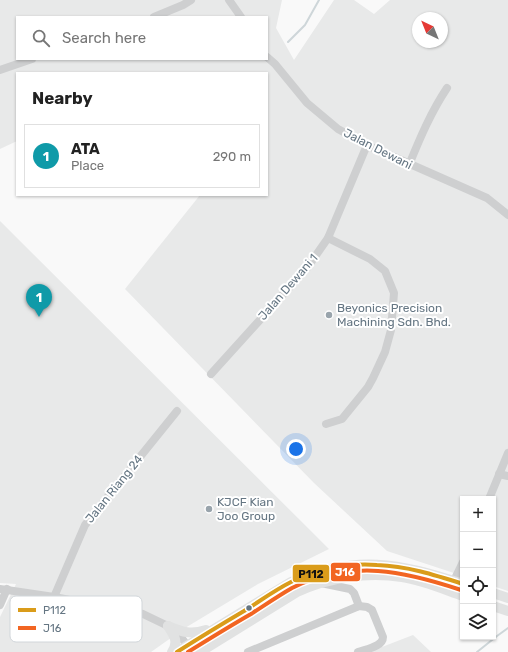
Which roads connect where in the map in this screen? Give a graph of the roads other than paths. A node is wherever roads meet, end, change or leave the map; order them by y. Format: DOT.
graph roads {
  1 [pos="191,0"];
  2 [pos="229,0"];
  3 [pos="156,16"];
  4 [pos="240,16"];
  5 [pos="268,58"];
  6 [pos="29,60"];
  7 [pos="0,70"];
  8 [pos="447,88"];
  9 [pos="367,145"];
  10 [pos="409,164"];
  11 [pos="508,215"];
  12 [pos="328,238"];
  13 [pos="211,374"];
  14 [pos="177,411"];
  15 [pos="326,424"];
  16 [pos="508,453"];
  17 [pos="500,474"];
  18 [pos="508,476"];
  19 [pos="490,496"];
  20 [pos="462,568"];
  21 [pos="458,582"];
  22 [pos="321,583"];
  23 [pos="3,589"];
  24 [pos="449,591"];
  25 [pos="496,594"];
  26 [pos="460,595"];
  27 [pos="54,596"];
  28 [pos="508,598"];
  29 [pos="1,602"];
  30 [pos="359,606"];
  31 [pos="496,607"];
  32 [pos="508,611"];
  33 [pos="142,614"];
  34 [pos="168,626"];
  35 [pos="216,628"];
  36 [pos="190,649"];
  37 [pos="203,651"];
  38 [pos="172,652"];
  39 [pos="177,652"];
  40 [pos="248,652"];
  41 [pos="358,652"];
  1 -- 3 [label="street"];
  2 -- 4 [label="street"];
  5 -- 9 [label="street, Jalan Dewani"];
  6 -- 7 [label="street"];
  8 -- 10 [label="street"];
  9 -- 10 [label="street, Jalan Dewani"];
  9 -- 12 [label="street, Jalan Dewani 1"];
  10 -- 11 [label="street, Jalan Dewani"];
  12 -- 13 [label="street, Jalan Dewani 1"];
  12 -- 15 [label="street"];
  14 -- 27 [label="street, Jalan Riang 24"];
  16 -- 17 [label="street"];
  17 -- 18 [label="street"];
  17 -- 19 [label="street"];
  20 -- 21 [label="street"];
  21 -- 24 [label="street"];
  21 -- 35 [label="main road"];
  22 -- 24 [label="main road"];
  22 -- 30 [label="street"];
  22 -- 37 [label="main road"];
  23 -- 27 [label="street"];
  23 -- 29 [label="street"];
  24 -- 26 [label="main road"];
  25 -- 28 [label="main road"];
  30 -- 40 [label="street"];
  30 -- 41 [label="street"];
  31 -- 32 [label="main road"];
  33 -- 34 [label="street"];
  34 -- 35 [label="main road"];
  34 -- 36 [label="street"];
  34 -- 38 [label="main road"];
  35 -- 36 [label="main road"];
  36 -- 39 [label="main road"];
}
